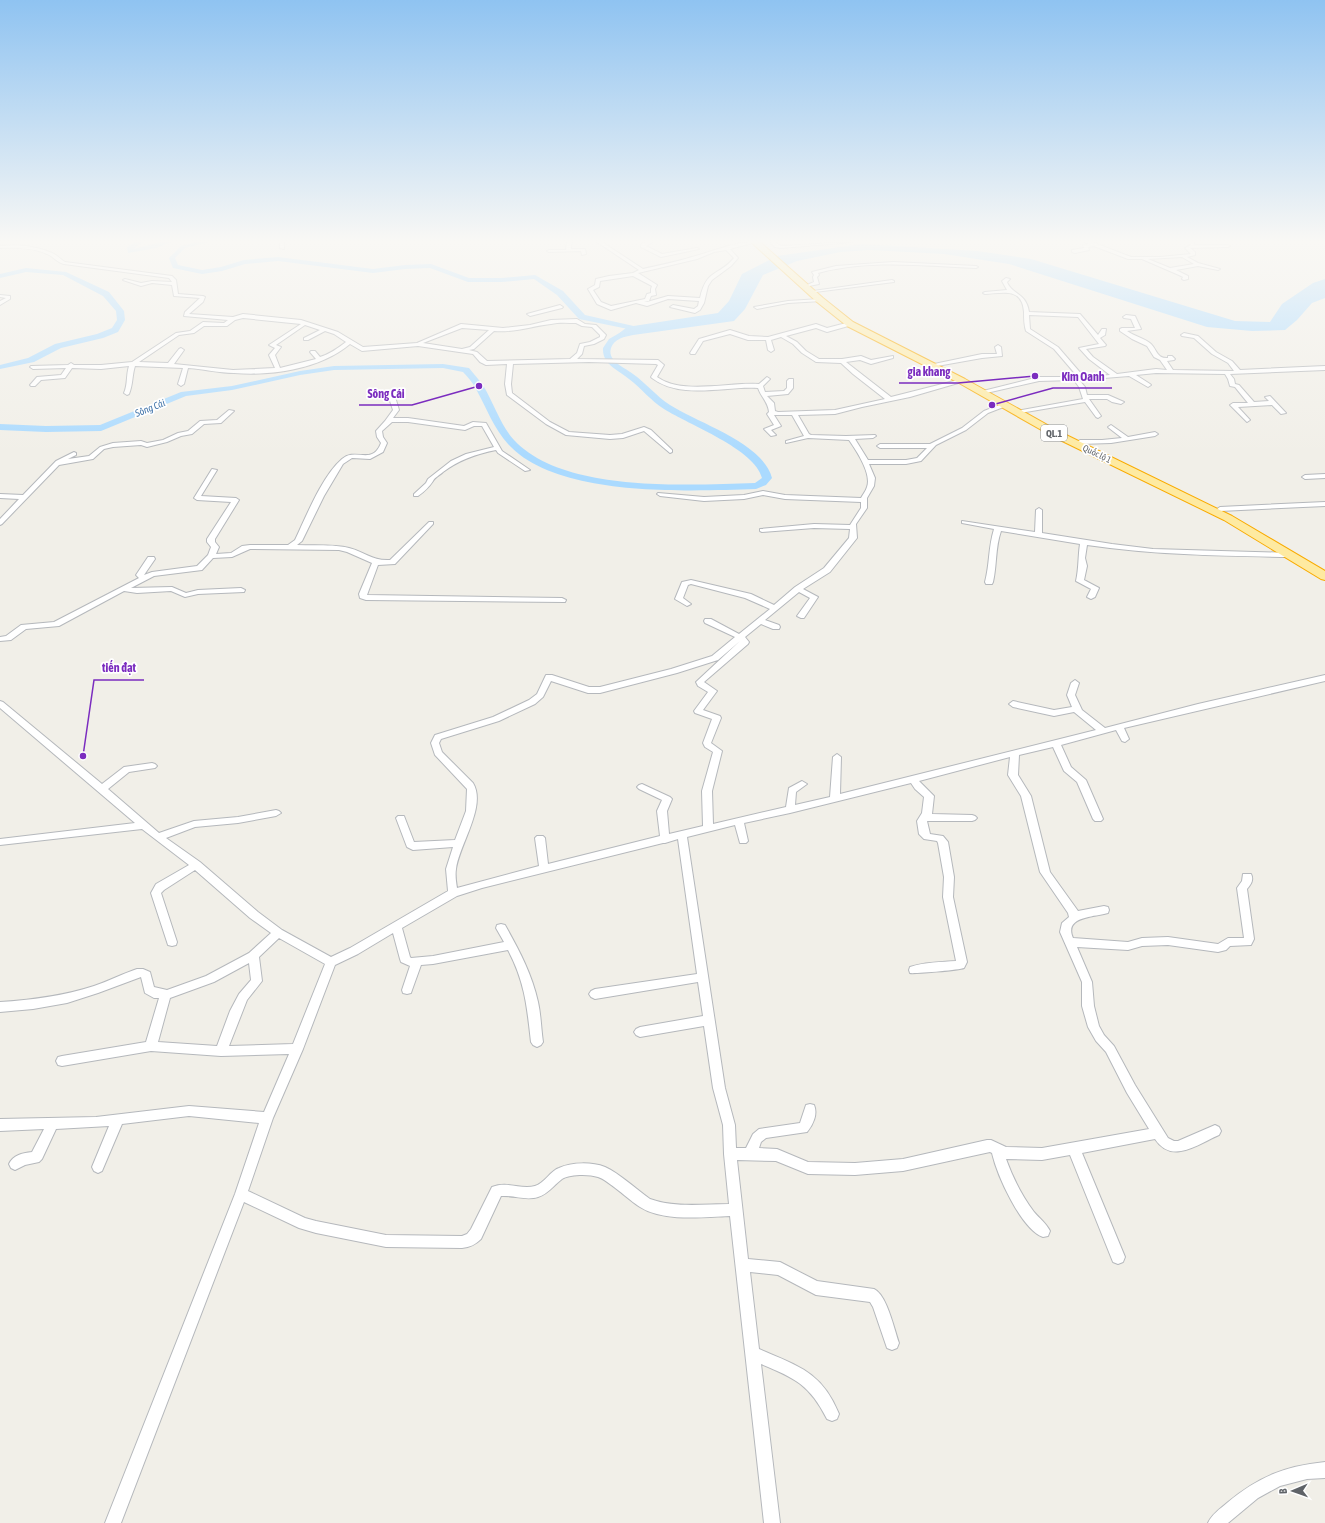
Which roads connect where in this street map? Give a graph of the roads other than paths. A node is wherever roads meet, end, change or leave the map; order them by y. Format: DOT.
graph roads {
  1 [pos="188,313"];
  2 [pos="527,313"];
  3 [pos="838,313"];
  4 [pos="842,313"];
  5 [pos="1027,314"];
  6 [pos="1126,317"];
  7 [pos="233,319"];
  8 [pos="304,322"];
  9 [pos="546,324"];
  10 [pos="850,324"];
  11 [pos="326,329"];
  12 [pos="493,329"];
  13 [pos="1104,330"];
  14 [pos="1184,335"];
  15 [pos="783,336"];
  16 [pos="1097,338"];
  17 [pos="306,339"];
  18 [pos="405,339"];
  19 [pos="768,339"];
  20 [pos="349,342"];
  21 [pos="418,344"];
  22 [pos="400,346"];
  23 [pos="998,347"];
  24 [pos="181,350"];
  25 [pos="771,350"];
  26 [pos="462,351"];
  27 [pos="313,352"];
  28 [pos="693,353"];
  29 [pos="891,357"];
  30 [pos="1170,357"];
  31 [pos="319,360"];
  32 [pos="572,360"];
  33 [pos="1163,360"];
  34 [pos="842,361"];
  35 [pos="510,363"];
  36 [pos="937,364"];
  37 [pos="71,365"];
  38 [pos="132,365"];
  39 [pos="169,366"];
  40 [pos="186,366"];
  41 [pos="33,367"];
  42 [pos="94,367"];
  43 [pos="1325,368"];
  44 [pos="278,369"];
  45 [pos="85,372"];
  46 [pos="1172,372"];
  47 [pos="1226,372"];
  48 [pos="1238,372"];
  49 [pos="1130,374"];
  50 [pos="1116,376"];
  51 [pos="62,377"];
  52 [pos="1075,378"];
  53 [pos="1082,378"];
  54 [pos="767,379"];
  55 [pos="71,380"];
  56 [pos="791,380"];
  57 [pos="962,381"];
  58 [pos="181,384"];
  59 [pos="33,385"];
  60 [pos="1148,385"];
  61 [pos="760,386"];
  62 [pos="984,392"];
  63 [pos="127,393"];
  64 [pos="387,394"];
  65 [pos="763,394"];
  66 [pos="1119,395"];
  67 [pos="1268,396"];
  68 [pos="1086,398"];
  69 [pos="891,400"];
  70 [pos="1274,403"];
  71 [pos="1252,404"];
  72 [pos="1004,405"];
  73 [pos="231,411"];
  74 [pos="1022,412"];
  75 [pos="773,413"];
  76 [pos="794,413"];
  77 [pos="1283,413"];
  78 [pos="1098,416"];
  79 [pos="1247,420"];
  80 [pos="388,421"];
  81 [pos="1111,428"];
  82 [pos="1155,434"];
  83 [pos="773,435"];
  84 [pos="809,436"];
  85 [pos="873,436"];
  86 [pos="848,437"];
  87 [pos="1127,439"];
  88 [pos="788,442"];
  89 [pos="1080,442"];
  90 [pos="880,446"];
  91 [pos="932,446"];
  92 [pos="497,448"];
  93 [pos="670,451"];
  94 [pos="74,454"];
  95 [pos="866,462"];
  96 [pos="57,463"];
  97 [pos="214,470"];
  98 [pos="527,470"];
  99 [pos="1325,476"];
  100 [pos="1305,477"];
  101 [pos="660,494"];
  102 [pos="416,495"];
  103 [pos="0,496"];
  104 [pos="25,497"];
  105 [pos="864,500"];
  106 [pos="1325,504"];
  107 [pos="1220,509"];
  108 [pos="1039,510"];
  109 [pos="964,522"];
  110 [pos="0,523"];
  111 [pos="431,523"];
  112 [pos="852,527"];
  113 [pos="998,528"];
  114 [pos="762,530"];
  115 [pos="1038,534"];
  116 [pos="1084,542"];
  117 [pos="289,548"];
  118 [pos="1292,555"];
  119 [pos="212,556"];
  120 [pos="151,559"];
  121 [pos="376,563"];
  122 [pos="1325,571"];
  123 [pos="1325,576"];
  124 [pos="143,579"];
  125 [pos="989,582"];
  126 [pos="124,589"];
  127 [pos="798,589"];
  128 [pos="241,590"];
  129 [pos="1091,597"];
  130 [pos="562,600"];
  131 [pos="687,604"];
  132 [pos="774,608"];
  133 [pos="801,616"];
  134 [pos="708,621"];
  135 [pos="762,621"];
  136 [pos="776,627"];
  137 [pos="742,638"];
  138 [pos="0,639"];
  139 [pos="1325,678"];
  140 [pos="1075,683"];
  141 [pos="0,704"];
  142 [pos="1013,704"];
  143 [pos="1077,709"];
  144 [pos="1119,727"];
  145 [pos="1102,732"];
  146 [pos="1125,739"];
  147 [pos="1056,743"];
  148 [pos="1015,754"];
  149 [pos="837,757"];
  150 [pos="152,766"];
  151 [pos="913,779"];
  152 [pos="802,784"];
  153 [pos="642,787"];
  154 [pos="102,788"];
  155 [pos="835,799"];
  156 [pos="790,810"];
  157 [pos="276,813"];
  158 [pos="925,817"];
  159 [pos="401,818"];
  160 [pos="972,818"];
  161 [pos="1098,819"];
  162 [pos="738,821"];
  163 [pos="145,826"];
  164 [pos="708,828"];
  165 [pos="682,835"];
  166 [pos="158,837"];
  167 [pos="540,838"];
  168 [pos="665,840"];
  169 [pos="743,841"];
  170 [pos="0,842"];
  171 [pos="459,843"];
  172 [pos="196,865"];
  173 [pos="544,869"];
  174 [pos="1247,877"];
  175 [pos="453,894"];
  176 [pos="1104,910"];
  177 [pos="1074,916"];
  178 [pos="396,926"];
  179 [pos="501,928"];
  180 [pos="278,933"];
  181 [pos="172,942"];
  182 [pos="1069,942"];
  183 [pos="510,945"];
  184 [pos="253,956"];
  185 [pos="331,962"];
  186 [pos="416,963"];
  187 [pos="914,970"];
  188 [pos="703,977"];
  189 [pos="407,990"];
  190 [pos="595,994"];
  191 [pos="165,996"];
  192 [pos="0,1007"];
  193 [pos="709,1020"];
  194 [pos="640,1032"];
  195 [pos="537,1042"];
  196 [pos="151,1046"];
  197 [pos="296,1049"];
  198 [pos="221,1051"];
  199 [pos="62,1061"];
  200 [pos="810,1109"];
  201 [pos="267,1118"];
  202 [pos="118,1120"];
  203 [pos="54,1123"];
  204 [pos="0,1125"];
  205 [pos="1215,1131"];
  206 [pos="1158,1133"];
  207 [pos="1074,1149"];
  208 [pos="998,1150"];
  209 [pos="730,1154"];
  210 [pos="750,1154"];
  211 [pos="15,1164"];
  212 [pos="98,1167"];
  213 [pos="241,1194"];
  214 [pos="736,1210"];
  215 [pos="1043,1231"];
  216 [pos="1118,1257"];
  217 [pos="742,1265"];
  218 [pos="892,1343"];
  219 [pos="752,1354"];
  220 [pos="832,1414"];
  221 [pos="1325,1470"];
  222 [pos="113,1523"];
  223 [pos="772,1523"];
  224 [pos="1216,1523"];
  1 -- 7 [label="street"];
  2 -- 9 [label="street"];
  3 -- 10 [label="highway, Quốc lộ 1 / QL.1"];
  4 -- 36 [label="highway, Quốc lộ 1 / QL.1"];
  5 -- 16 [label="street"];
  5 -- 53 [label="street"];
  6 -- 33 [label="street"];
  7 -- 8 [label="street"];
  7 -- 38 [label="street"];
  8 -- 11 [label="street"];
  8 -- 44 [label="street"];
  9 -- 12 [label="street"];
  9 -- 32 [label="street"];
  10 -- 15 [label="street"];
  10 -- 57 [label="highway, Quốc lộ 1 / QL.1"];
  11 -- 17 [label="street"];
  11 -- 20 [label="street"];
  12 -- 21 [label="street"];
  12 -- 26 [label="street"];
  13 -- 16 [label="street"];
  14 -- 48 [label="street"];
  15 -- 19 [label="street"];
  15 -- 34 [label="street"];
  16 -- 50 [label="street"];
  18 -- 22 [label="street"];
  19 -- 25 [label="street"];
  19 -- 28 [label="street"];
  20 -- 22 [label="street"];
  20 -- 31 [label="street"];
  21 -- 22 [label="street"];
  21 -- 26 [label="street"];
  23 -- 36 [label="street"];
  24 -- 39 [label="street"];
  26 -- 35 [label="street"];
  27 -- 31 [label="street"];
  29 -- 34 [label="street"];
  30 -- 33 [label="street"];
  31 -- 44 [label="street"];
  32 -- 35 [label="street"];
  32 -- 61 [label="street"];
  33 -- 46 [label="street"];
  34 -- 69 [label="street"];
  35 -- 93 [label="street"];
  36 -- 62 [label="highway, Quốc lộ 1 / QL.1"];
  37 -- 41 [label="street"];
  37 -- 42 [label="street"];
  37 -- 51 [label="street"];
  38 -- 39 [label="street"];
  38 -- 42 [label="street"];
  38 -- 63 [label="street"];
  39 -- 40 [label="street"];
  40 -- 44 [label="street"];
  40 -- 58 [label="street"];
  42 -- 45 [label="street"];
  43 -- 48 [label="street"];
  46 -- 47 [label="street"];
  46 -- 49 [label="street"];
  47 -- 48 [label="street"];
  47 -- 71 [label="street"];
  49 -- 50 [label="street"];
  49 -- 60 [label="street"];
  50 -- 53 [label="street"];
  51 -- 55 [label="street"];
  51 -- 59 [label="street"];
  52 -- 53 [label="street"];
  52 -- 62 [label="street"];
  52 -- 68 [label="street"];
  54 -- 61 [label="street"];
  56 -- 65 [label="street"];
  57 -- 62 [label="highway, Quốc lộ 1 / QL.1"];
  57 -- 69 [label="street"];
  61 -- 65 [label="street"];
  62 -- 72 [label="highway, Quốc lộ 1 / QL.1"];
  62 -- 74 [label="highway, Quốc lộ 1 / QL.1"];
  64 -- 80 [label="street"];
  65 -- 75 [label="street"];
  66 -- 68 [label="street"];
  67 -- 70 [label="street"];
  68 -- 74 [label="street"];
  68 -- 78 [label="street"];
  69 -- 76 [label="street"];
  70 -- 71 [label="street"];
  70 -- 77 [label="street"];
  71 -- 79 [label="street"];
  72 -- 91 [label="street"];
  72 -- 118 [label="highway, Quốc lộ 1 / QL.1"];
  73 -- 96 [label="street"];
  74 -- 89 [label="highway, Quốc lộ 1 / QL.1"];
  75 -- 76 [label="street"];
  75 -- 83 [label="street"];
  76 -- 84 [label="street"];
  80 -- 92 [label="street"];
  80 -- 117 [label="street"];
  81 -- 87 [label="street"];
  82 -- 87 [label="street"];
  84 -- 86 [label="street"];
  84 -- 88 [label="street"];
  85 -- 86 [label="street"];
  86 -- 95 [label="street"];
  87 -- 89 [label="street"];
  89 -- 107 [label="highway, Quốc lộ 1 / QL.1"];
  90 -- 91 [label="street"];
  91 -- 95 [label="street"];
  92 -- 98 [label="street"];
  92 -- 102 [label="street"];
  94 -- 96 [label="street"];
  95 -- 105 [label="street"];
  96 -- 104 [label="street"];
  97 -- 119 [label="street"];
  99 -- 100 [label="street"];
  101 -- 105 [label="street"];
  103 -- 104 [label="street"];
  104 -- 110 [label="street"];
  105 -- 112 [label="street"];
  106 -- 107 [label="street"];
  107 -- 122 [label="highway, Quốc lộ 1 / QL.1"];
  108 -- 115 [label="street"];
  109 -- 113 [label="street"];
  111 -- 121 [label="street"];
  112 -- 114 [label="street"];
  112 -- 127 [label="street"];
  113 -- 115 [label="street"];
  113 -- 125 [label="street"];
  115 -- 116 [label="street"];
  116 -- 118 [label="street"];
  116 -- 129 [label="street"];
  117 -- 119 [label="street"];
  117 -- 121 [label="street"];
  118 -- 123 [label="highway, Quốc lộ 1 / QL.1"];
  119 -- 124 [label="street"];
  120 -- 124 [label="street"];
  121 -- 130 [label="street"];
  124 -- 126 [label="street"];
  126 -- 128 [label="street"];
  126 -- 138 [label="street"];
  127 -- 132 [label="street"];
  127 -- 133 [label="street"];
  131 -- 132 [label="street"];
  132 -- 135 [label="street"];
  134 -- 137 [label="street"];
  135 -- 136 [label="street"];
  135 -- 137 [label="street"];
  137 -- 164 [label="street"];
  137 -- 171 [label="street"];
  139 -- 144 [label="street"];
  140 -- 143 [label="street"];
  141 -- 154 [label="street"];
  142 -- 143 [label="street"];
  143 -- 145 [label="street"];
  144 -- 145 [label="street"];
  144 -- 146 [label="street"];
  145 -- 147 [label="street"];
  147 -- 148 [label="street"];
  147 -- 161 [label="street"];
  148 -- 151 [label="street"];
  148 -- 177 [label="street"];
  149 -- 155 [label="street"];
  150 -- 154 [label="street"];
  151 -- 155 [label="street"];
  151 -- 158 [label="street"];
  152 -- 156 [label="street"];
  153 -- 168 [label="street"];
  154 -- 163 [label="street"];
  155 -- 156 [label="street"];
  156 -- 162 [label="street"];
  157 -- 166 [label="street"];
  158 -- 160 [label="street"];
  158 -- 187 [label="street"];
  159 -- 171 [label="street"];
  162 -- 164 [label="street"];
  162 -- 169 [label="street"];
  163 -- 166 [label="street"];
  163 -- 170 [label="street"];
  164 -- 165 [label="street"];
  165 -- 168 [label="street"];
  165 -- 188 [label="street"];
  166 -- 172 [label="street"];
  167 -- 173 [label="street"];
  168 -- 173 [label="street"];
  171 -- 175 [label="street"];
  172 -- 180 [label="street"];
  172 -- 181 [label="street"];
  173 -- 175 [label="street"];
  174 -- 182 [label="street"];
  175 -- 178 [label="street"];
  176 -- 177 [label="street"];
  177 -- 182 [label="street"];
  178 -- 185 [label="street"];
  178 -- 186 [label="street"];
  179 -- 183 [label="street"];
  180 -- 184 [label="street"];
  180 -- 185 [label="street"];
  182 -- 206 [label="street"];
  183 -- 186 [label="street"];
  183 -- 195 [label="street"];
  184 -- 191 [label="street"];
  184 -- 198 [label="street"];
  185 -- 197 [label="street"];
  186 -- 189 [label="street"];
  188 -- 190 [label="street"];
  188 -- 193 [label="street"];
  191 -- 192 [label="street"];
  191 -- 196 [label="street"];
  193 -- 194 [label="street"];
  193 -- 209 [label="street"];
  196 -- 198 [label="street"];
  196 -- 199 [label="street"];
  197 -- 198 [label="street"];
  197 -- 201 [label="street"];
  200 -- 210 [label="street"];
  201 -- 202 [label="street"];
  201 -- 213 [label="street"];
  202 -- 203 [label="street"];
  202 -- 212 [label="street"];
  203 -- 204 [label="street"];
  203 -- 211 [label="street"];
  205 -- 206 [label="street"];
  206 -- 207 [label="street"];
  207 -- 208 [label="street"];
  207 -- 216 [label="street"];
  208 -- 210 [label="street"];
  208 -- 215 [label="street"];
  209 -- 210 [label="street"];
  209 -- 214 [label="street"];
  213 -- 214 [label="street"];
  213 -- 222 [label="street"];
  214 -- 217 [label="street"];
  217 -- 218 [label="street"];
  217 -- 219 [label="street"];
  219 -- 220 [label="street"];
  219 -- 223 [label="street"];
  221 -- 224 [label="street"];
}
